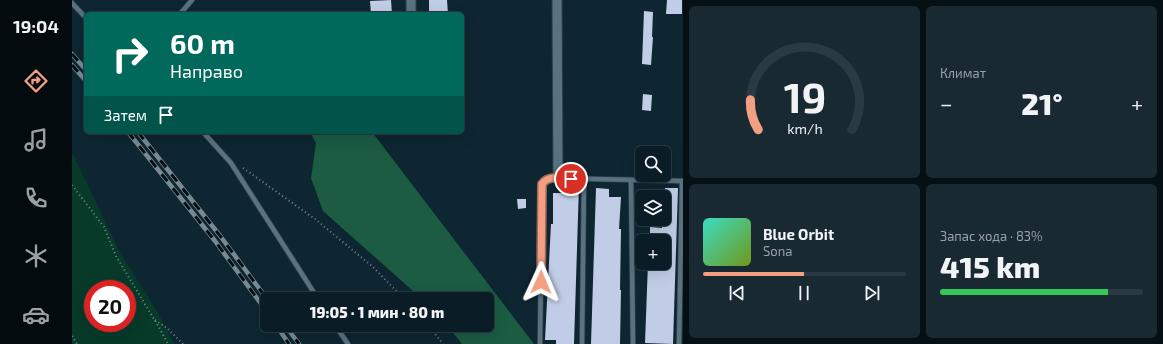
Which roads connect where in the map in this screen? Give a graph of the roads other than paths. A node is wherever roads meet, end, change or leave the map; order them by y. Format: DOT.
graph roads {
  1 [pos="192,0"];
  2 [pos="411,0"];
  3 [pos="558,0"];
  4 [pos="72,2"];
  5 [pos="182,12"];
  6 [pos="411,12"];
  7 [pos="84,16"];
  8 [pos="205,134"];
  9 [pos="558,178"];
  10 [pos="584,179"];
  11 [pos="631,180"];
  12 [pos="682,181"];
  13 [pos="314,292"];
  14 [pos="340,332"];
  15 [pos="348,344"];
  16 [pos="540,344"];
  17 [pos="582,344"];
  18 [pos="633,344"];
  19 [pos="679,344"];
  1 -- 5 [label="lane"];
  2 -- 6 [label="street"];
  3 -- 9 [label="street"];
  4 -- 7 [label="lane"];
  8 -- 13 [label="lane"];
  9 -- 10 [label="lane"];
  9 -- 16 [label="lane"];
  10 -- 11 [label="lane"];
  10 -- 17 [label="lane"];
  11 -- 12 [label="lane"];
  11 -- 18 [label="lane"];
  12 -- 19 [label="lane"];
  14 -- 15 [label="lane"];
}
